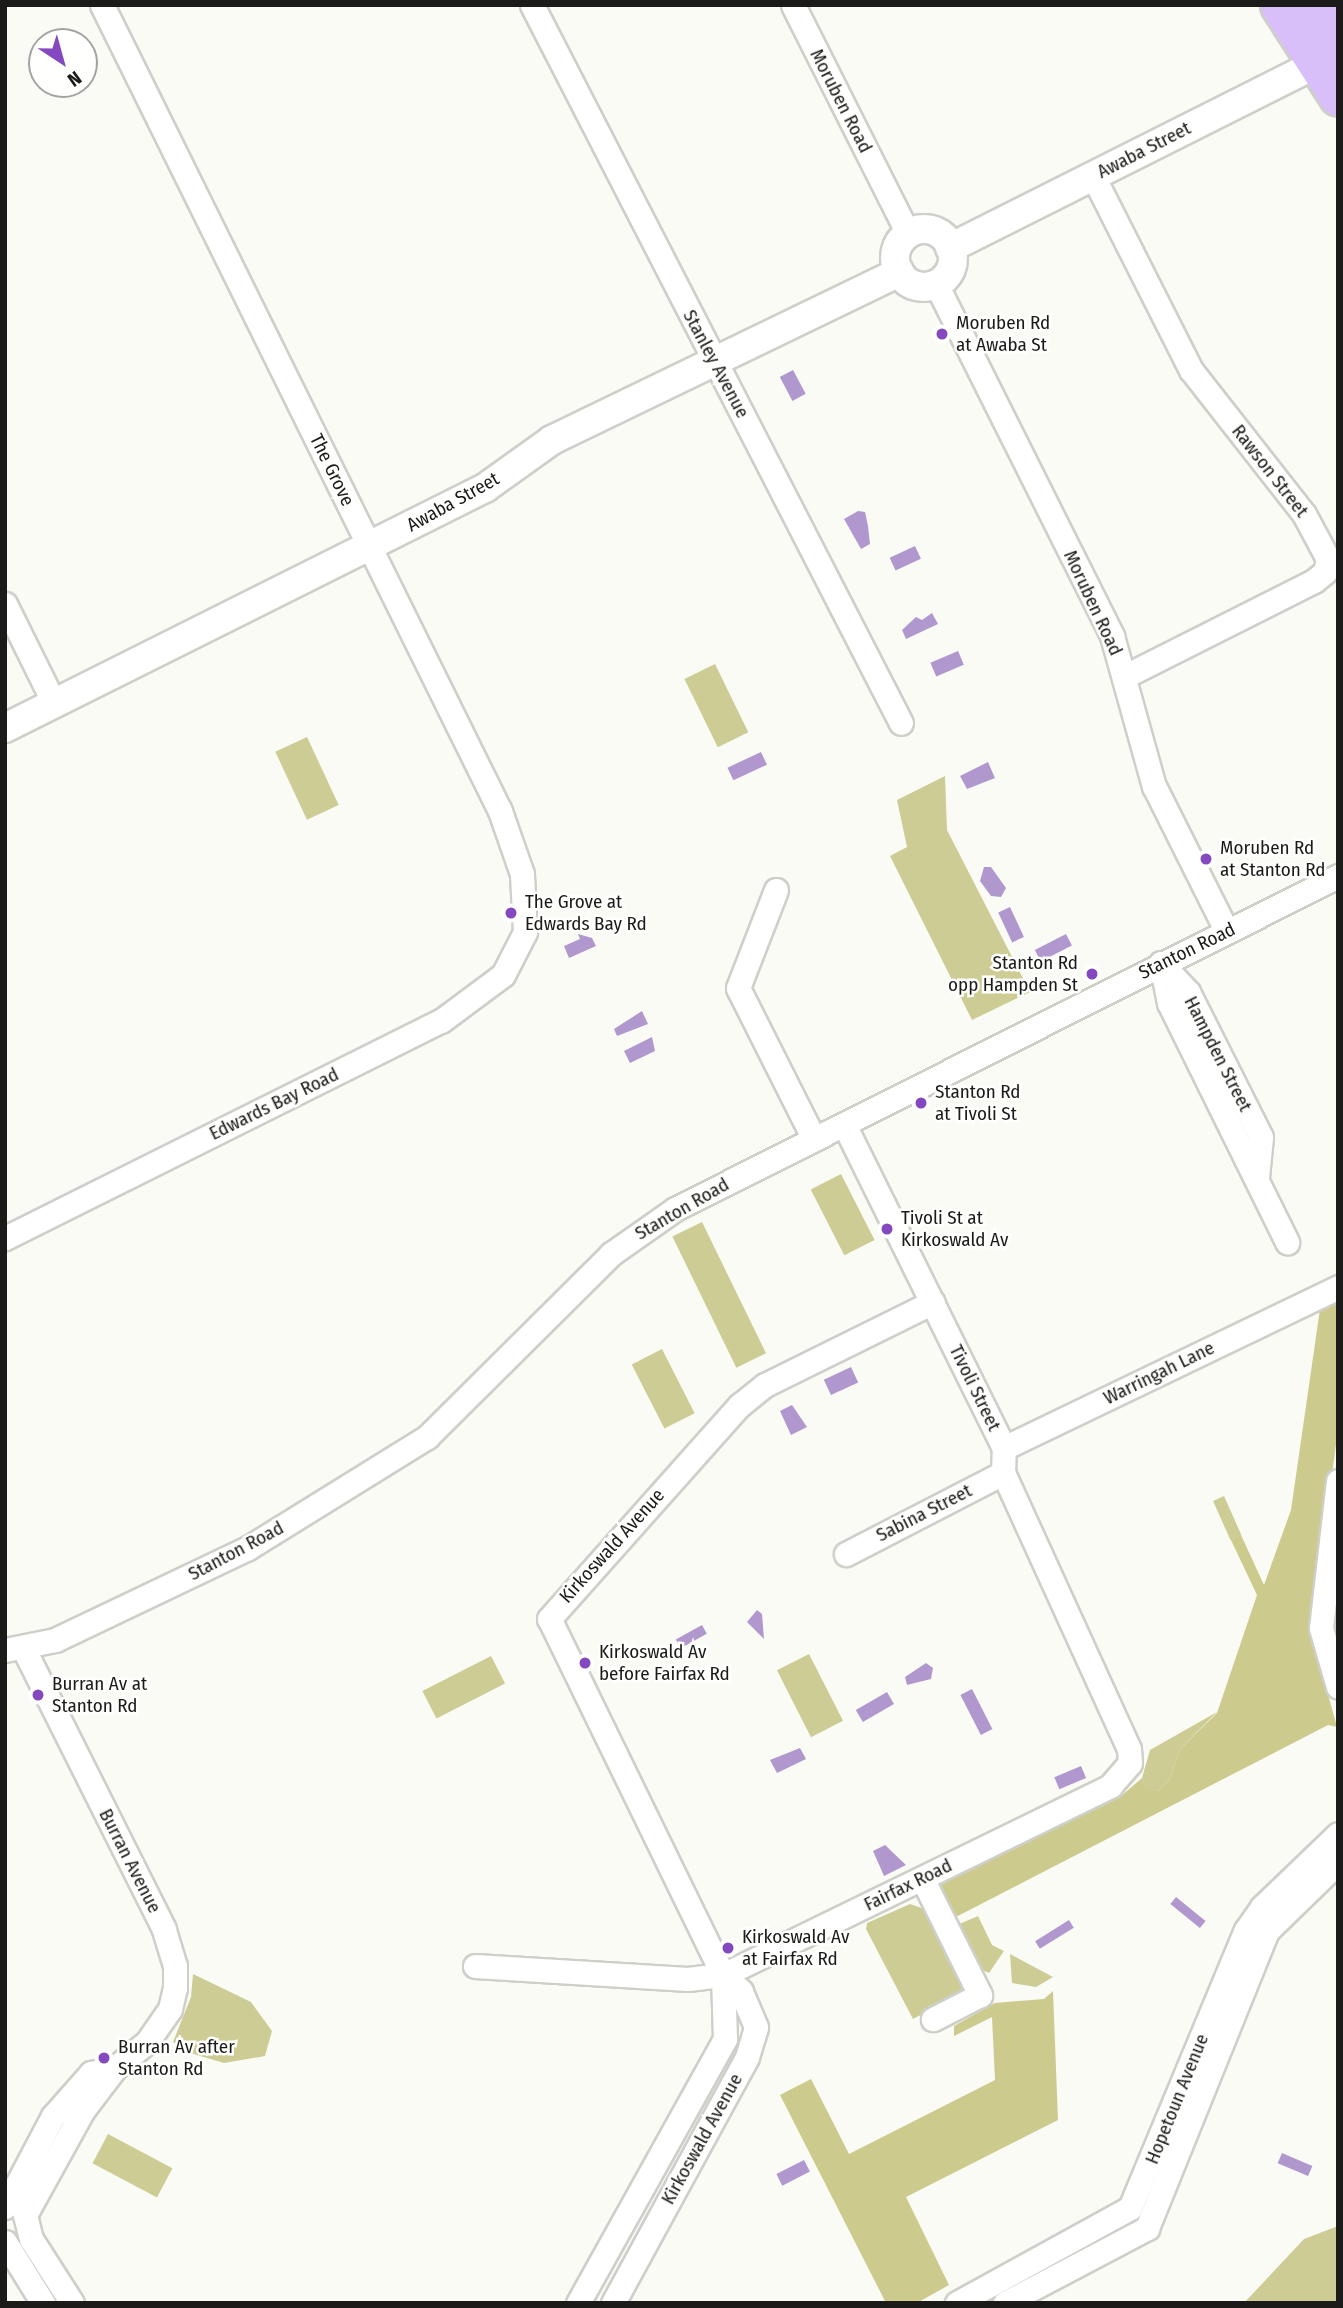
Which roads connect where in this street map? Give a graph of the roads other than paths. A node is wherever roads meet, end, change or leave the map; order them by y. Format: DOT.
graph roads {
  1 [pos="102,5"];
  2 [pos="532,5"];
  3 [pos="793,5"];
  4 [pos="1279,5"];
  5 [pos="1313,5"];
  6 [pos="1330,55"];
  7 [pos="1338,97"];
  8 [pos="1093,176"];
  9 [pos="908,234"];
  10 [pos="950,248"];
  11 [pos="899,272"];
  12 [pos="936,284"];
  13 [pos="716,361"];
  14 [pos="370,546"];
  15 [pos="5,604"];
  16 [pos="1125,676"];
  17 [pos="54,703"];
  18 [pos="901,723"];
  19 [pos="5,728"];
  20 [pos="1338,876"];
  21 [pos="776,890"];
  22 [pos="1227,932"];
  23 [pos="522,944"];
  24 [pos="1161,963"];
  25 [pos="844,1124"];
  26 [pos="814,1139"];
  27 [pos="5,1238"];
  28 [pos="1287,1242"];
  29 [pos="1338,1287"];
  30 [pos="933,1302"];
  31 [pos="1004,1448"];
  32 [pos="1003,1473"];
  33 [pos="1338,1481"];
  34 [pos="846,1553"];
  35 [pos="14,1648"];
  36 [pos="1338,1687"];
  37 [pos="1126,1773"];
  38 [pos="1338,1834"];
  39 [pos="1338,1862"];
  40 [pos="922,1878"];
  41 [pos="475,1966"];
  42 [pos="723,1975"];
  43 [pos="933,2019"];
  44 [pos="115,2068"];
  45 [pos="5,2207"];
  46 [pos="5,2242"];
  47 [pos="43,2303"];
  48 [pos="72,2303"];
  49 [pos="578,2303"];
  50 [pos="613,2303"];
  51 [pos="957,2303"];
  52 [pos="1004,2303"];
  1 -- 14 [label="street, The Grove"];
  2 -- 13 [label="street, Stanley Avenue"];
  3 -- 9 [label="street, Moruben Road"];
  4 -- 6 [label="highway"];
  5 -- 6 [label="highway"];
  6 -- 7 [label="highway"];
  6 -- 8 [label="street, Awaba Street"];
  8 -- 10 [label="street, Awaba Street"];
  8 -- 16 [label="street, Rawson Street"];
  9 -- 10 [label="street"];
  9 -- 11 [label="street"];
  10 -- 12 [label="street"];
  11 -- 12 [label="street"];
  11 -- 13 [label="street, Awaba Street"];
  12 -- 16 [label="street, Moruben Road"];
  13 -- 14 [label="street, Awaba Street"];
  13 -- 18 [label="street, Stanley Avenue"];
  14 -- 17 [label="street, Awaba Street"];
  14 -- 23 [label="street, The Grove"];
  15 -- 17 [label="street"];
  16 -- 22 [label="street, Moruben Road"];
  17 -- 19 [label="street, Awaba Street"];
  20 -- 22 [label="street, Stanton Road"];
  21 -- 26 [label="street"];
  22 -- 24 [label="street, Stanton Road"];
  23 -- 27 [label="street, Edwards Bay Road"];
  24 -- 25 [label="street, Stanton Road"];
  24 -- 28 [label="street, Hampden Street"];
  25 -- 26 [label="street, Stanton Road"];
  25 -- 30 [label="street, Tivoli Street"];
  26 -- 35 [label="street, Stanton Road"];
  29 -- 31 [label="street, Warringah Lane"];
  30 -- 31 [label="street, Tivoli Street"];
  30 -- 42 [label="street, Kirkoswald Avenue"];
  31 -- 32 [label="street, Tivoli Street"];
  32 -- 34 [label="street, Sabina Street"];
  32 -- 37 [label="street, Tivoli Street"];
  33 -- 36 [label="street"];
  35 -- 44 [label="street, Burran Avenue"];
  37 -- 40 [label="street, Fairfax Road"];
  38 -- 51 [label="street, Hopetoun Avenue"];
  39 -- 52 [label="street, Hopetoun Avenue"];
  40 -- 42 [label="street, Fairfax Road"];
  40 -- 43 [label="street"];
  41 -- 42 [label="street, Fairfax Road"];
  42 -- 49 [label="street, Kirkoswald Avenue"];
  42 -- 50 [label="street, Kirkoswald Avenue"];
  44 -- 45 [label="street, Burran Avenue"];
  44 -- 48 [label="street, Burran Avenue"];
  46 -- 47 [label="street"];
}
